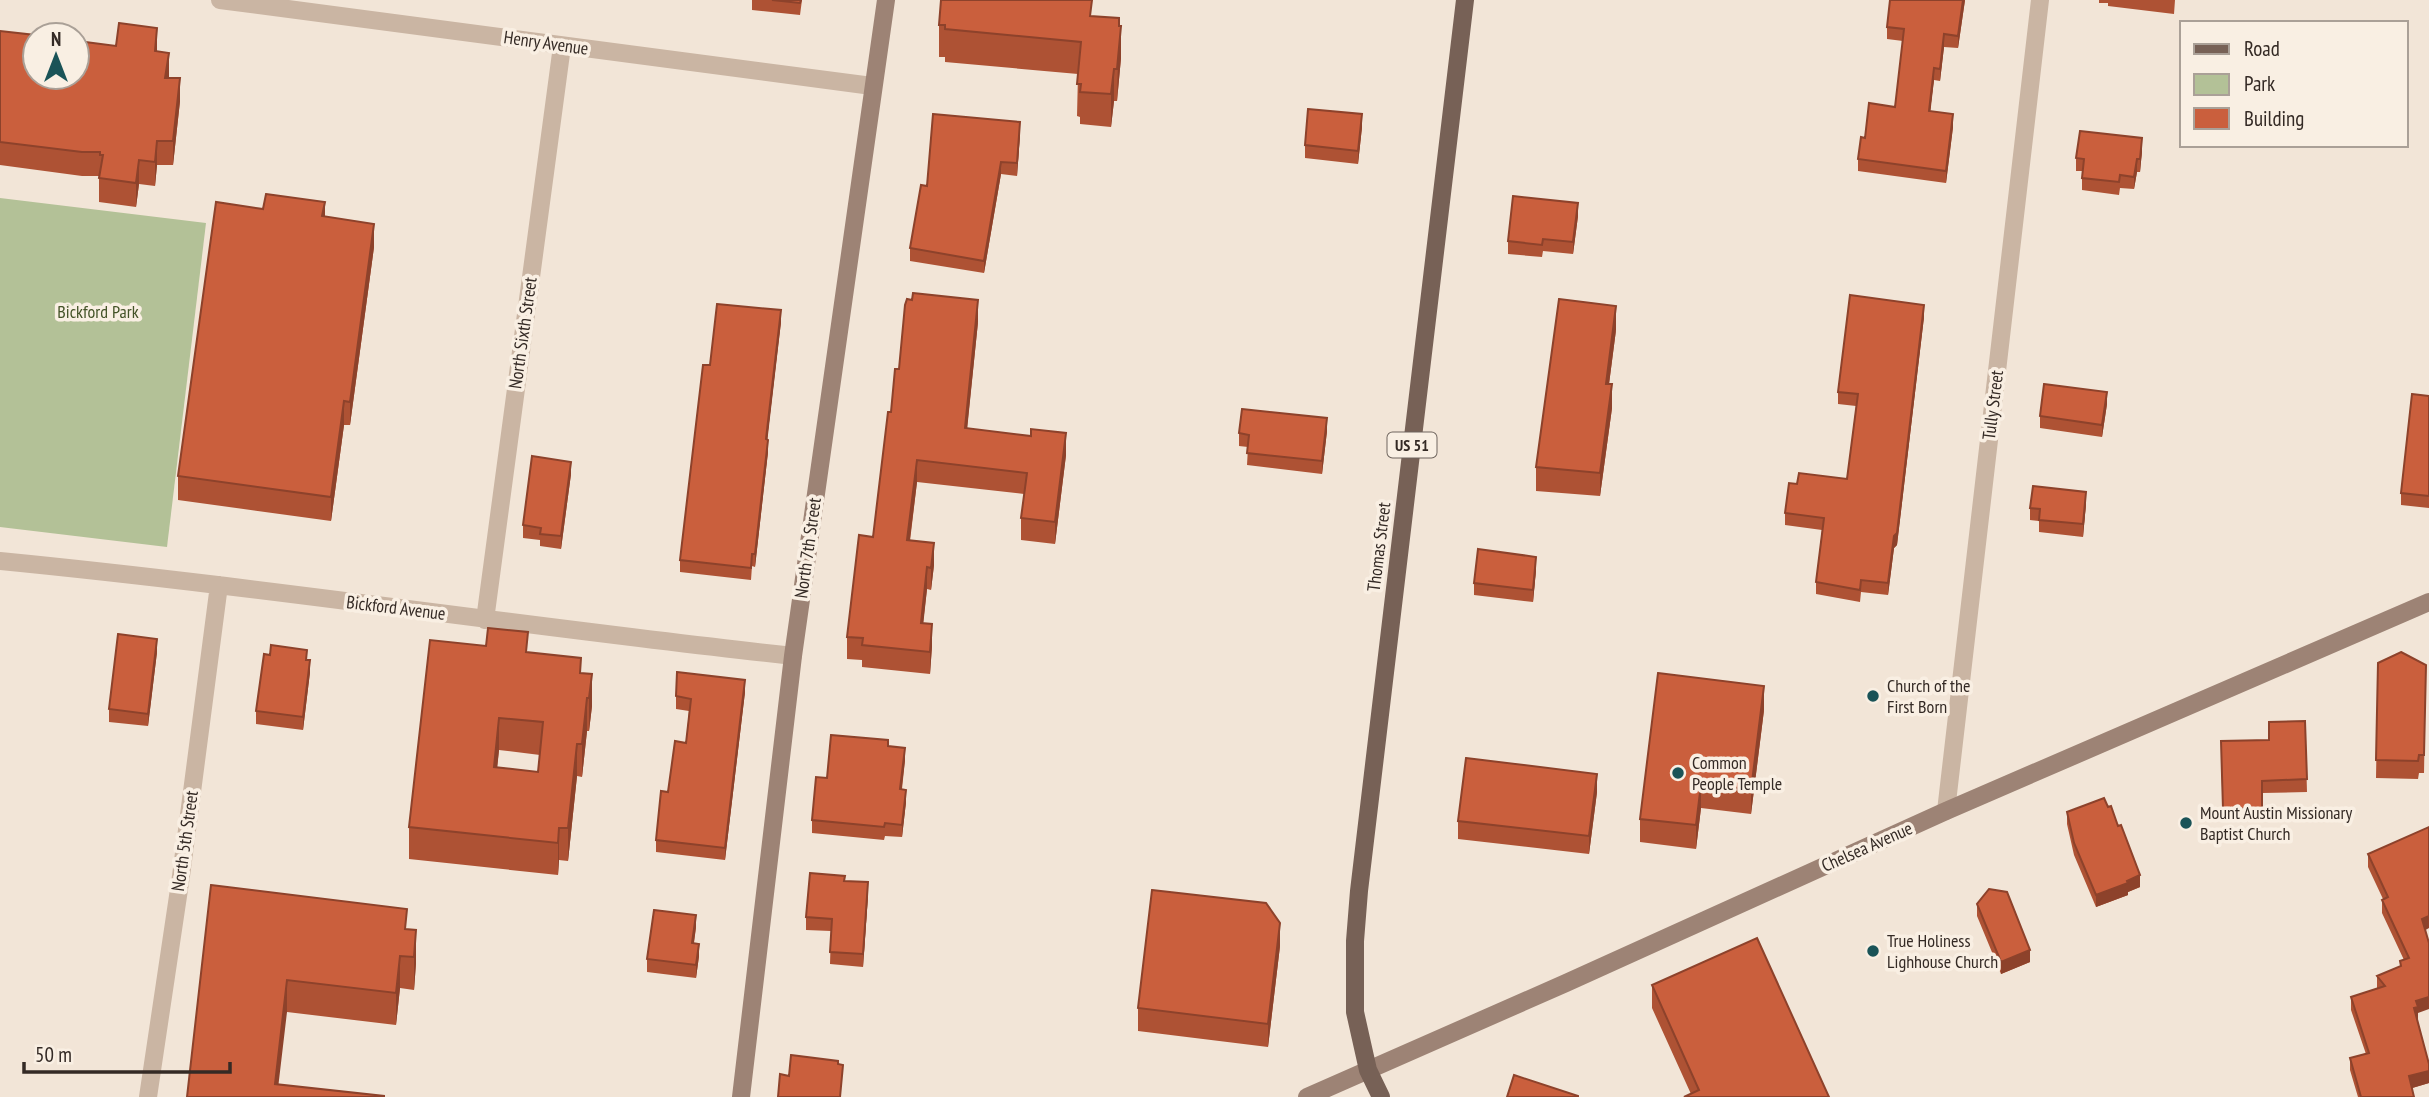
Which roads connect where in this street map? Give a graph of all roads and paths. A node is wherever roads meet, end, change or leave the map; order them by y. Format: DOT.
graph roads {
  1 [pos="220,0"];
  2 [pos="886,0"];
  3 [pos="1465,0"];
  4 [pos="2040,0"];
  5 [pos="562,46"];
  6 [pos="872,86"];
  7 [pos="0,561"];
  8 [pos="219,585"];
  9 [pos="2429,602"];
  10 [pos="485,620"];
  11 [pos="793,656"];
  12 [pos="1947,811"];
  13 [pos="1368,1070"];
  14 [pos="148,1097"];
  15 [pos="741,1097"];
  16 [pos="1307,1097"];
  17 [pos="1381,1097"];
  1 -- 5 [label="street, Henry Avenue"];
  2 -- 6 [label="main road, North 7th Street"];
  3 -- 13 [label="main road, Thomas Street / US 51"];
  4 -- 12 [label="street, Tully Street"];
  5 -- 6 [label="street, Henry Avenue"];
  5 -- 10 [label="street, North Sixth Street"];
  6 -- 11 [label="main road, North 7th Street"];
  7 -- 8 [label="street, Bickford Avenue"];
  8 -- 10 [label="street, Bickford Avenue"];
  8 -- 14 [label="street, North 5th Street"];
  9 -- 12 [label="main road, Chelsea Avenue"];
  10 -- 11 [label="street, Bickford Avenue"];
  11 -- 15 [label="main road, North 7th Street"];
  12 -- 13 [label="main road, Chelsea Avenue"];
  13 -- 16 [label="main road, Chelsea Avenue"];
  13 -- 17 [label="main road, Thomas Street / US 51"];
}
